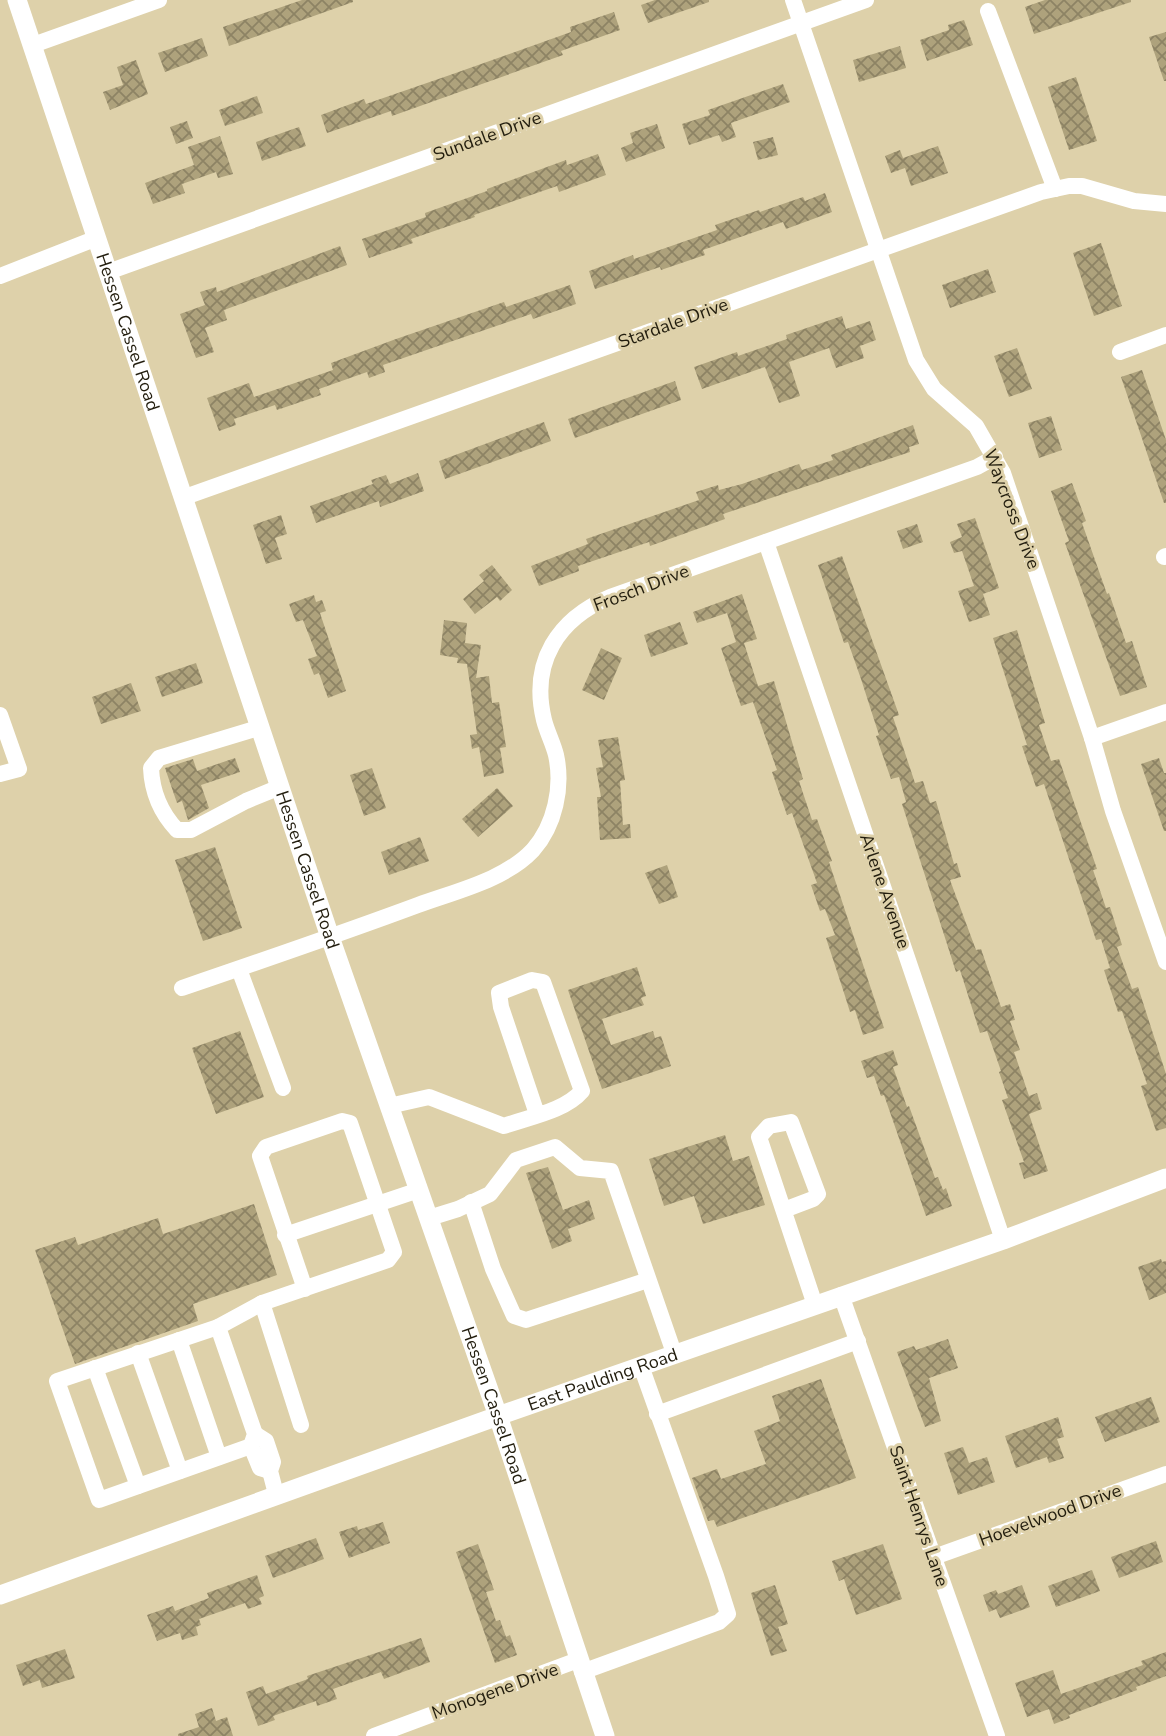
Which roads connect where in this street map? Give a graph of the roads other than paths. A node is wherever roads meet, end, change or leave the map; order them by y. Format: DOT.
graph roads {
  1 [pos="17,0"];
  2 [pos="159,0"];
  3 [pos="793,0"];
  4 [pos="866,0"];
  5 [pos="988,11"];
  6 [pos="801,23"];
  7 [pos="33,45"];
  8 [pos="1055,189"];
  9 [pos="1166,204"];
  10 [pos="97,238"];
  11 [pos="879,249"];
  12 [pos="108,272"];
  13 [pos="0,276"];
  14 [pos="1166,335"];
  15 [pos="1119,352"];
  16 [pos="995,457"];
  17 [pos="185,497"];
  18 [pos="766,542"];
  19 [pos="1166,712"];
  20 [pos="0,715"];
  21 [pos="261,727"];
  22 [pos="1093,738"];
  23 [pos="0,774"];
  24 [pos="280,787"];
  25 [pos="330,937"];
  26 [pos="1166,962"];
  27 [pos="239,969"];
  28 [pos="182,988"];
  29 [pos="283,1088"];
  30 [pos="389,1106"];
  31 [pos="537,1114"];
  32 [pos="1166,1178"];
  33 [pos="419,1190"];
  34 [pos="471,1202"];
  35 [pos="378,1203"];
  36 [pos="783,1210"];
  37 [pos="429,1218"];
  38 [pos="285,1235"];
  39 [pos="1003,1240"];
  40 [pos="648,1280"];
  41 [pos="305,1289"];
  42 [pos="841,1295"];
  43 [pos="262,1303"];
  44 [pos="815,1304"];
  45 [pos="218,1327"];
  46 [pos="179,1340"];
  47 [pos="858,1341"];
  48 [pos="138,1353"];
  49 [pos="674,1353"];
  50 [pos="641,1366"];
  51 [pos="95,1368"];
  52 [pos="657,1414"];
  53 [pos="498,1416"];
  54 [pos="301,1425"];
  55 [pos="253,1440"];
  56 [pos="219,1457"];
  57 [pos="180,1471"];
  58 [pos="1166,1474"];
  59 [pos="138,1486"];
  60 [pos="276,1494"];
  61 [pos="934,1557"];
  62 [pos="0,1595"];
  63 [pos="580,1666"];
  64 [pos="374,1736"];
  65 [pos="605,1736"];
  66 [pos="997,1736"];
  1 -- 7 [label="main road, Hessen Cassel Road"];
  2 -- 7 [label="street"];
  3 -- 6 [label="street, Waycross Drive"];
  4 -- 6 [label="street, Sundale Drive"];
  5 -- 8 [label="street"];
  6 -- 11 [label="street, Waycross Drive"];
  6 -- 12 [label="street, Sundale Drive"];
  7 -- 10 [label="main road, Hessen Cassel Road"];
  8 -- 9 [label="street, Stardale Drive"];
  8 -- 11 [label="street, Stardale Drive"];
  10 -- 12 [label="main road, Hessen Cassel Road"];
  10 -- 13 [label="street"];
  11 -- 16 [label="street, Waycross Drive"];
  11 -- 17 [label="street, Stardale Drive"];
  12 -- 17 [label="main road, Hessen Cassel Road"];
  14 -- 15 [label="street"];
  16 -- 18 [label="street, Frosch Drive"];
  16 -- 22 [label="street, Waycross Drive"];
  17 -- 21 [label="main road, Hessen Cassel Road"];
  18 -- 25 [label="street, Frosch Drive"];
  18 -- 39 [label="street, Arlene Avenue"];
  19 -- 22 [label="street"];
  20 -- 23 [label="street"];
  21 -- 24 [label="main road, Hessen Cassel Road"];
  21 -- 24 [label="street"];
  22 -- 26 [label="street, Waycross Drive"];
  24 -- 25 [label="main road, Hessen Cassel Road"];
  25 -- 27 [label="street, Frosch Drive"];
  25 -- 30 [label="main road, Hessen Cassel Road"];
  27 -- 28 [label="street, Frosch Drive"];
  27 -- 29 [label="street"];
  30 -- 31 [label="street"];
  30 -- 33 [label="main road, Hessen Cassel Road"];
  31 -- 31 [label="street"];
  32 -- 39 [label="main road, East Paulding Road"];
  33 -- 35 [label="street"];
  33 -- 37 [label="main road, Hessen Cassel Road"];
  34 -- 37 [label="street"];
  34 -- 40 [label="street"];
  34 -- 40 [label="street"];
  35 -- 38 [label="street"];
  35 -- 38 [label="street"];
  35 -- 41 [label="street"];
  36 -- 36 [label="street"];
  36 -- 44 [label="street"];
  37 -- 53 [label="main road, Hessen Cassel Road"];
  38 -- 41 [label="street"];
  39 -- 42 [label="main road, East Paulding Road"];
  40 -- 49 [label="street"];
  41 -- 43 [label="street"];
  42 -- 44 [label="main road, East Paulding Road"];
  42 -- 47 [label="street, Saint Henrys Lane"];
  43 -- 45 [label="street"];
  43 -- 54 [label="street"];
  44 -- 49 [label="main road, East Paulding Road"];
  45 -- 46 [label="street"];
  45 -- 55 [label="street"];
  46 -- 48 [label="street"];
  46 -- 56 [label="street"];
  47 -- 52 [label="street"];
  47 -- 61 [label="street, Saint Henrys Lane"];
  48 -- 51 [label="street"];
  48 -- 57 [label="street"];
  49 -- 50 [label="main road, East Paulding Road"];
  50 -- 52 [label="street"];
  50 -- 53 [label="main road, East Paulding Road"];
  51 -- 59 [label="street"];
  51 -- 59 [label="street"];
  52 -- 63 [label="street, Monogene Drive"];
  53 -- 60 [label="main road, East Paulding Road"];
  53 -- 63 [label="main road, Hessen Cassel Road"];
  55 -- 56 [label="street"];
  55 -- 60 [label="street"];
  56 -- 57 [label="street"];
  57 -- 59 [label="street"];
  58 -- 61 [label="street, Hoevelwood Drive"];
  60 -- 62 [label="main road, East Paulding Road"];
  61 -- 66 [label="street, Saint Henrys Lane"];
  63 -- 64 [label="street, Monogene Drive"];
  63 -- 65 [label="main road, Hessen Cassel Road"];
}
